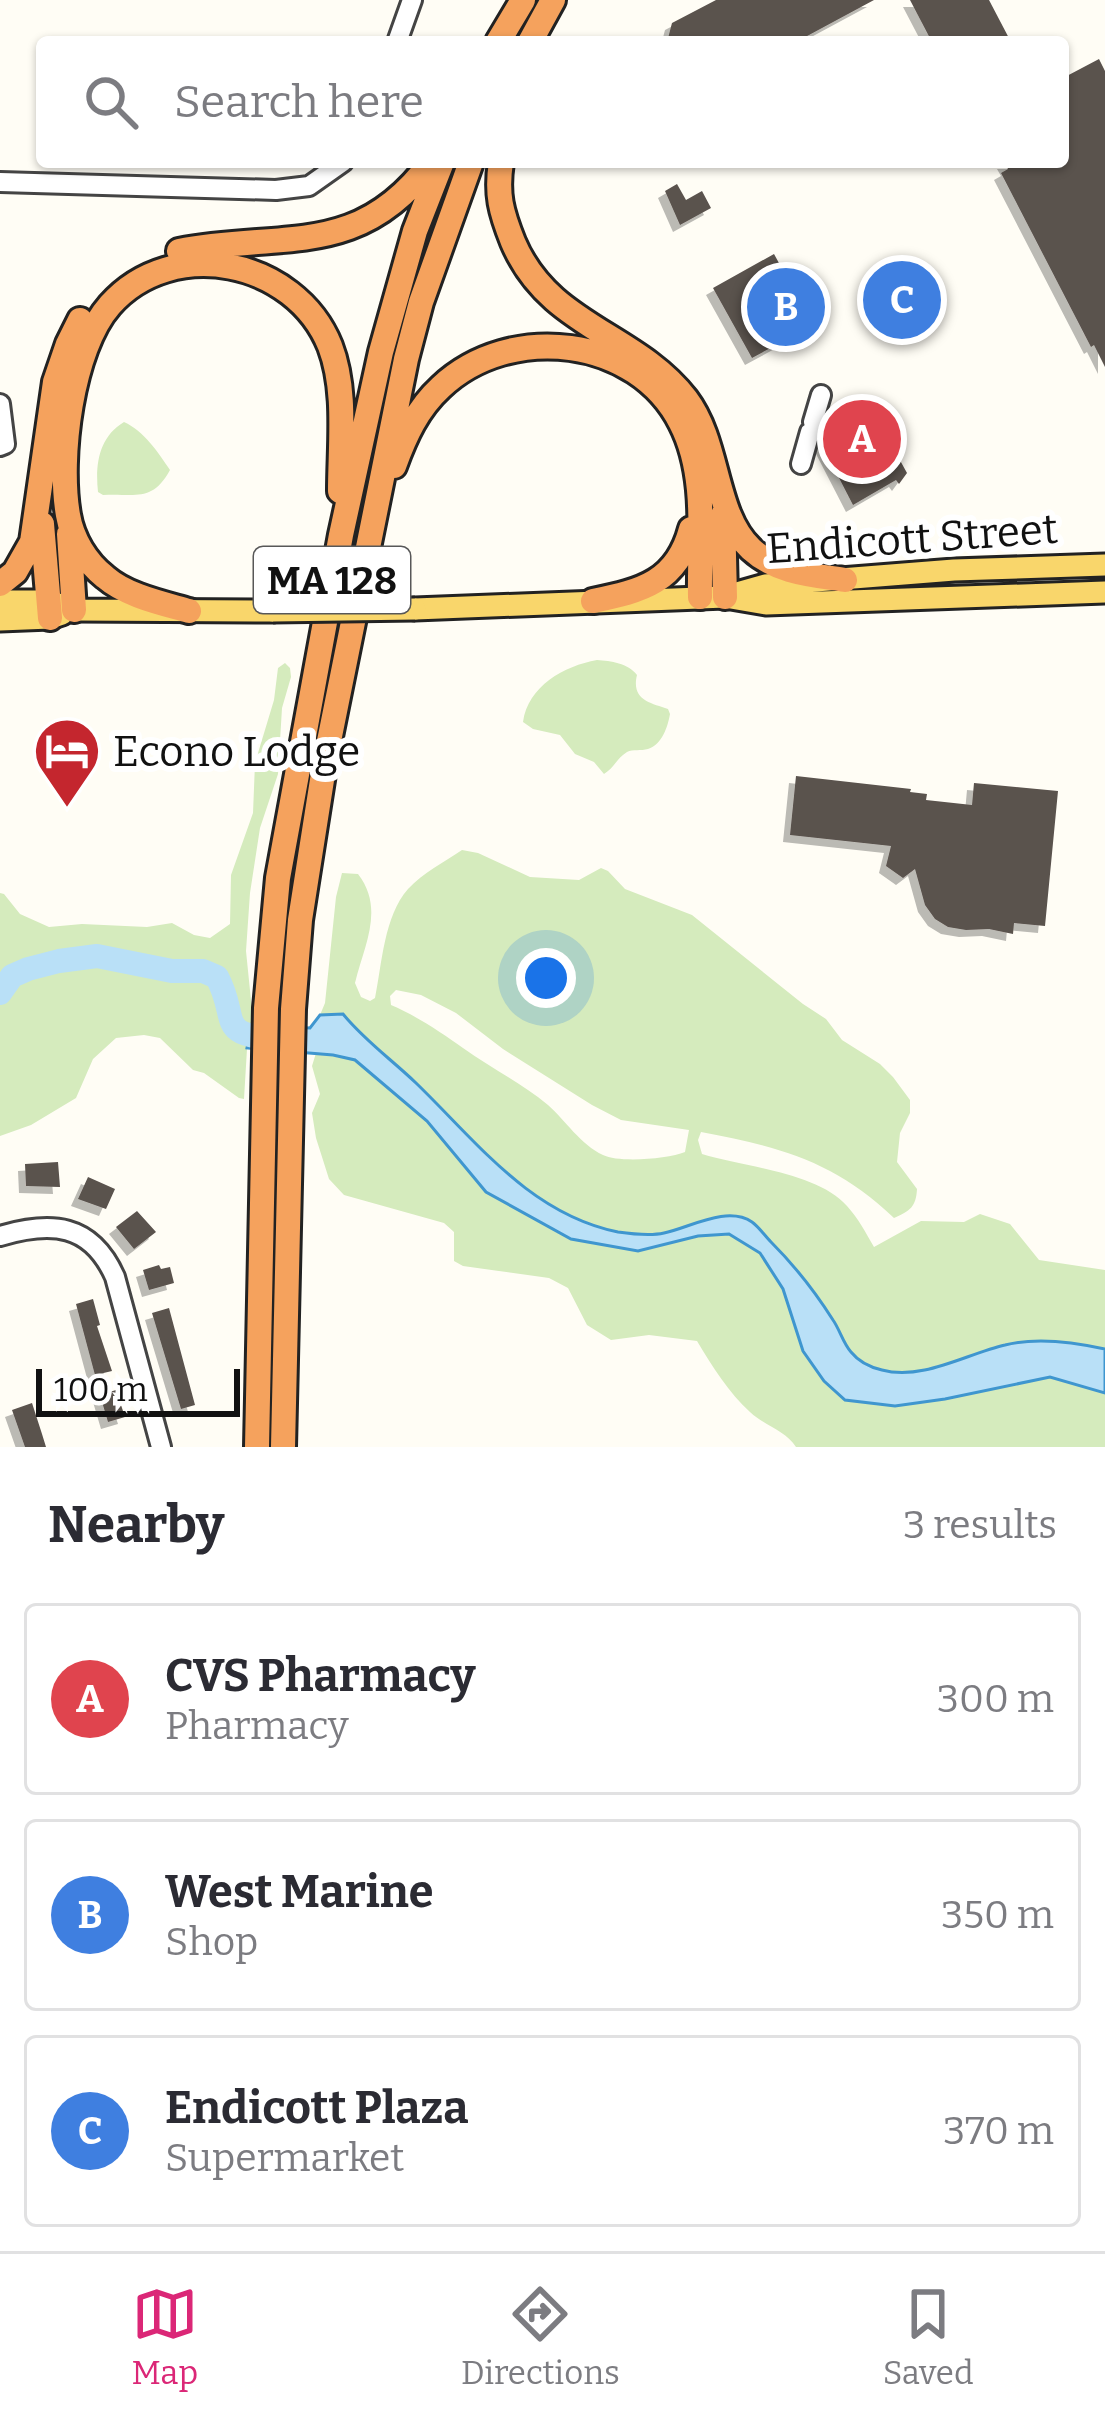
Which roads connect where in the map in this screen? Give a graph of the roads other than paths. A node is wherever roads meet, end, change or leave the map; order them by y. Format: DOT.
graph roads {
  1 [pos="412,0"];
  2 [pos="523,0"];
  3 [pos="554,0"];
  4 [pos="399,36"];
  5 [pos="502,36"];
  6 [pos="535,36"];
  7 [pos="334,168"];
  8 [pos="426,168"];
  9 [pos="440,168"];
  10 [pos="469,168"];
  11 [pos="501,168"];
  12 [pos="0,182"];
  13 [pos="821,395"];
  14 [pos="0,404"];
  15 [pos="0,446"];
  16 [pos="801,464"];
  17 [pos="710,490"];
  18 [pos="40,498"];
  19 [pos="68,518"];
  20 [pos="341,535"];
  21 [pos="369,536"];
  22 [pos="1105,565"];
  23 [pos="845,580"];
  24 [pos="0,584"];
  25 [pos="1105,592"];
  26 [pos="712,597"];
  27 [pos="0,601"];
  28 [pos="592,601"];
  29 [pos="58,610"];
  30 [pos="189,611"];
  31 [pos="0,620"];
  32 [pos="0,1236"];
  33 [pos="161,1447"];
  34 [pos="256,1447"];
  35 [pos="284,1447"];
  1 -- 4 [label="street"];
  2 -- 5 [label="highway"];
  3 -- 6 [label="highway"];
  7 -- 12 [label="street"];
  8 -- 18 [label="highway"];
  9 -- 20 [label="highway, MA 128"];
  10 -- 21 [label="highway, MA 128"];
  11 -- 17 [label="highway"];
  13 -- 16 [label="street"];
  14 -- 15 [label="street"];
  17 -- 21 [label="highway"];
  17 -- 23 [label="highway"];
  17 -- 26 [label="highway"];
  17 -- 28 [label="highway"];
  18 -- 24 [label="highway"];
  18 -- 29 [label="highway"];
  19 -- 20 [label="highway"];
  19 -- 29 [label="highway"];
  19 -- 30 [label="highway"];
  20 -- 34 [label="highway, MA 128"];
  21 -- 35 [label="highway, MA 128"];
  22 -- 23 [label="main road, Endicott Street"];
  23 -- 26 [label="main road, Endicott Street"];
  25 -- 26 [label="main road, Endicott Street"];
  26 -- 28 [label="main road, Endicott Street"];
  27 -- 29 [label="main road, Endicott Street"];
  28 -- 30 [label="main road, Endicott Street, bridge"];
  29 -- 30 [label="main road, Endicott Street"];
  29 -- 31 [label="main road, Endicott Street"];
  32 -- 33 [label="street"];
}
